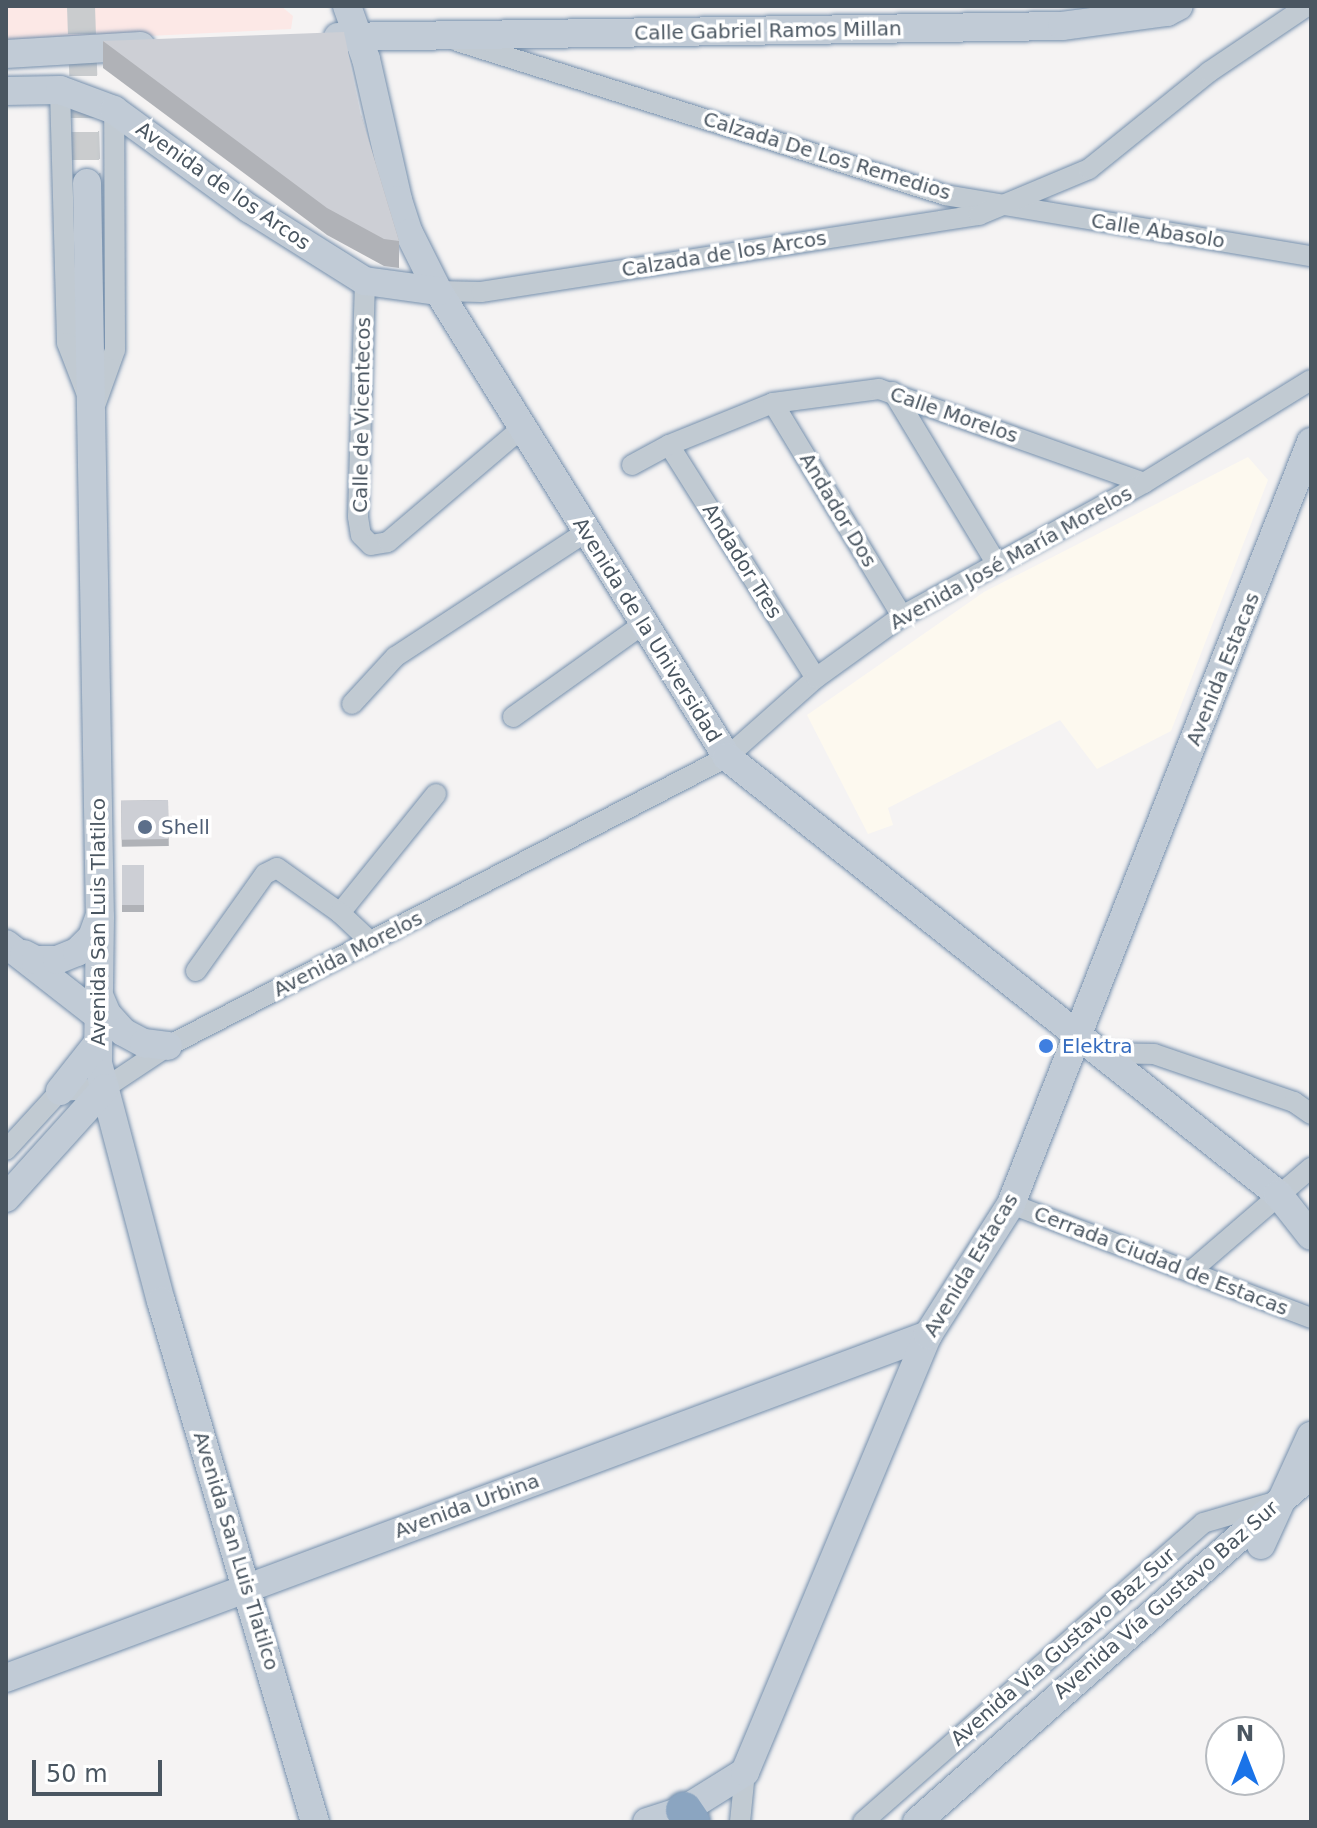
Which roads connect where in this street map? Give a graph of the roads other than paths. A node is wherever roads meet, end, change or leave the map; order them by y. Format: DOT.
graph roads {
  1 [pos="327,6"];
  2 [pos="347,6"];
  3 [pos="1179,6"];
  4 [pos="1307,6"];
  5 [pos="356,36"];
  6 [pos="441,36"];
  7 [pos="308,38"];
  8 [pos="171,45"];
  9 [pos="6,54"];
  10 [pos="60,90"];
  11 [pos="6,91"];
  12 [pos="114,110"];
  13 [pos="87,183"];
  14 [pos="1006,203"];
  15 [pos="1311,256"];
  16 [pos="365,281"];
  17 [pos="438,291"];
  18 [pos="1311,380"];
  19 [pos="893,392"];
  20 [pos="773,403"];
  21 [pos="93,411"];
  22 [pos="521,429"];
  23 [pos="1311,442"];
  24 [pos="669,445"];
  25 [pos="632,465"];
  26 [pos="1144,483"];
  27 [pos="586,532"];
  28 [pos="996,563"];
  29 [pos="902,616"];
  30 [pos="645,623"];
  31 [pos="816,678"];
  32 [pos="352,704"];
  33 [pos="513,717"];
  34 [pos="727,757"];
  35 [pos="436,794"];
  36 [pos="340,913"];
  37 [pos="100,917"];
  38 [pos="371,942"];
  39 [pos="11,947"];
  40 [pos="196,971"];
  41 [pos="98,1017"];
  42 [pos="1076,1033"];
  43 [pos="168,1046"];
  44 [pos="1101,1053"];
  45 [pos="105,1088"];
  46 [pos="60,1091"];
  47 [pos="1311,1114"];
  48 [pos="6,1150"];
  49 [pos="1311,1168"];
  50 [pos="1278,1194"];
  51 [pos="6,1198"];
  52 [pos="1011,1204"];
  53 [pos="1311,1236"];
  54 [pos="1190,1272"];
  55 [pos="1311,1318"];
  56 [pos="928,1335"];
  57 [pos="1311,1436"];
  58 [pos="1311,1474"];
  59 [pos="1279,1501"];
  60 [pos="1261,1545"];
  61 [pos="248,1588"];
  62 [pos="6,1678"];
  63 [pos="1021,1728"];
  64 [pos="745,1772"];
  65 [pos="688,1816"];
  66 [pos="315,1822"];
  67 [pos="647,1822"];
  68 [pos="740,1822"];
  69 [pos="863,1822"];
  70 [pos="917,1822"];
  1 -- 5 [label="main road"];
  2 -- 5 [label="main road, Avenida de la Universidad"];
  3 -- 6 [label="main road, Calle Gabriel Ramos Millan"];
  4 -- 14 [label="street, Calzada De Los Remedios"];
  5 -- 6 [label="main road, Calle Gabriel Ramos Millan"];
  5 -- 7 [label="main road, Calle Gabriel Ramos Millan"];
  5 -- 17 [label="main road, Avenida de la Universidad"];
  6 -- 14 [label="street, Calzada De Los Remedios"];
  8 -- 9 [label="main road"];
  10 -- 11 [label="main road, Avenida de los Arcos"];
  10 -- 12 [label="main road, Avenida de los Arcos"];
  10 -- 21 [label="street"];
  12 -- 16 [label="main road, Avenida de los Arcos"];
  12 -- 21 [label="street"];
  13 -- 21 [label="main road, Avenida San Luis Tlatilco"];
  14 -- 15 [label="street, Calle Abasolo"];
  14 -- 17 [label="street, Calzada de los Arcos"];
  16 -- 17 [label="main road, Avenida de los Arcos"];
  16 -- 22 [label="street, Calle de Vicentecos"];
  17 -- 22 [label="main road, Avenida de la Universidad"];
  18 -- 26 [label="street, Avenida José María Morelos"];
  19 -- 20 [label="street, Calle Morelos"];
  19 -- 26 [label="street, Calle Morelos"];
  19 -- 28 [label="street"];
  20 -- 24 [label="street, Calle Morelos"];
  20 -- 29 [label="street, Andador Dos"];
  21 -- 37 [label="main road, Avenida San Luis Tlatilco"];
  22 -- 27 [label="main road, Avenida de la Universidad"];
  23 -- 42 [label="main road, Avenida Estacas"];
  24 -- 25 [label="street, Calle Morelos"];
  24 -- 31 [label="street, Andador Tres"];
  26 -- 28 [label="street, Avenida José María Morelos"];
  27 -- 30 [label="main road, Avenida de la Universidad"];
  27 -- 32 [label="street"];
  28 -- 29 [label="street, Avenida José María Morelos"];
  29 -- 31 [label="street, Avenida José María Morelos"];
  30 -- 33 [label="street"];
  30 -- 34 [label="main road, Avenida de la Universidad"];
  31 -- 34 [label="street, Avenida José María Morelos"];
  34 -- 38 [label="street, Avenida Morelos"];
  34 -- 42 [label="main road, Avenida de la Universidad"];
  35 -- 36 [label="street"];
  36 -- 38 [label="street"];
  36 -- 40 [label="street"];
  37 -- 39 [label="main road"];
  37 -- 41 [label="main road, Avenida San Luis Tlatilco"];
  38 -- 43 [label="street, Avenida Morelos"];
  39 -- 41 [label="main road"];
  41 -- 43 [label="main road"];
  41 -- 45 [label="main road, Avenida San Luis Tlatilco"];
  41 -- 46 [label="main road"];
  42 -- 44 [label="main road, Avenida de la Universidad"];
  42 -- 52 [label="main road, Avenida Estacas"];
  43 -- 45 [label="street, Avenida Morelos"];
  44 -- 47 [label="street"];
  44 -- 50 [label="main road, Avenida de la Universidad"];
  45 -- 46 [label="street"];
  45 -- 51 [label="main road, Avenida Morelos"];
  45 -- 61 [label="main road, Avenida San Luis Tlatilco"];
  46 -- 48 [label="street"];
  49 -- 50 [label="street"];
  50 -- 53 [label="main road, Avenida de la Universidad"];
  50 -- 54 [label="street"];
  52 -- 54 [label="street, Cerrada Ciudad de Estacas"];
  52 -- 56 [label="main road, Avenida Estacas"];
  54 -- 55 [label="street, Cerrada Ciudad de Estacas"];
  56 -- 61 [label="main road, Avenida Urbina"];
  56 -- 64 [label="main road, Avenida Estacas"];
  57 -- 59 [label="main road"];
  58 -- 59 [label="main road, Avenida Vía Gustavo Baz Sur"];
  59 -- 60 [label="main road"];
  59 -- 63 [label="main road, Avenida Vía Gustavo Baz Sur"];
  59 -- 69 [label="street, Avenida Via Gustavo Baz Sur"];
  61 -- 62 [label="main road, Avenida Urbina"];
  61 -- 66 [label="main road, Avenida San Luis Tlatilco"];
  63 -- 70 [label="main road, Avenida Via Gustavo Baz Sur"];
  64 -- 65 [label="main road"];
  64 -- 68 [label="street"];
  65 -- 67 [label="main road"];
}
